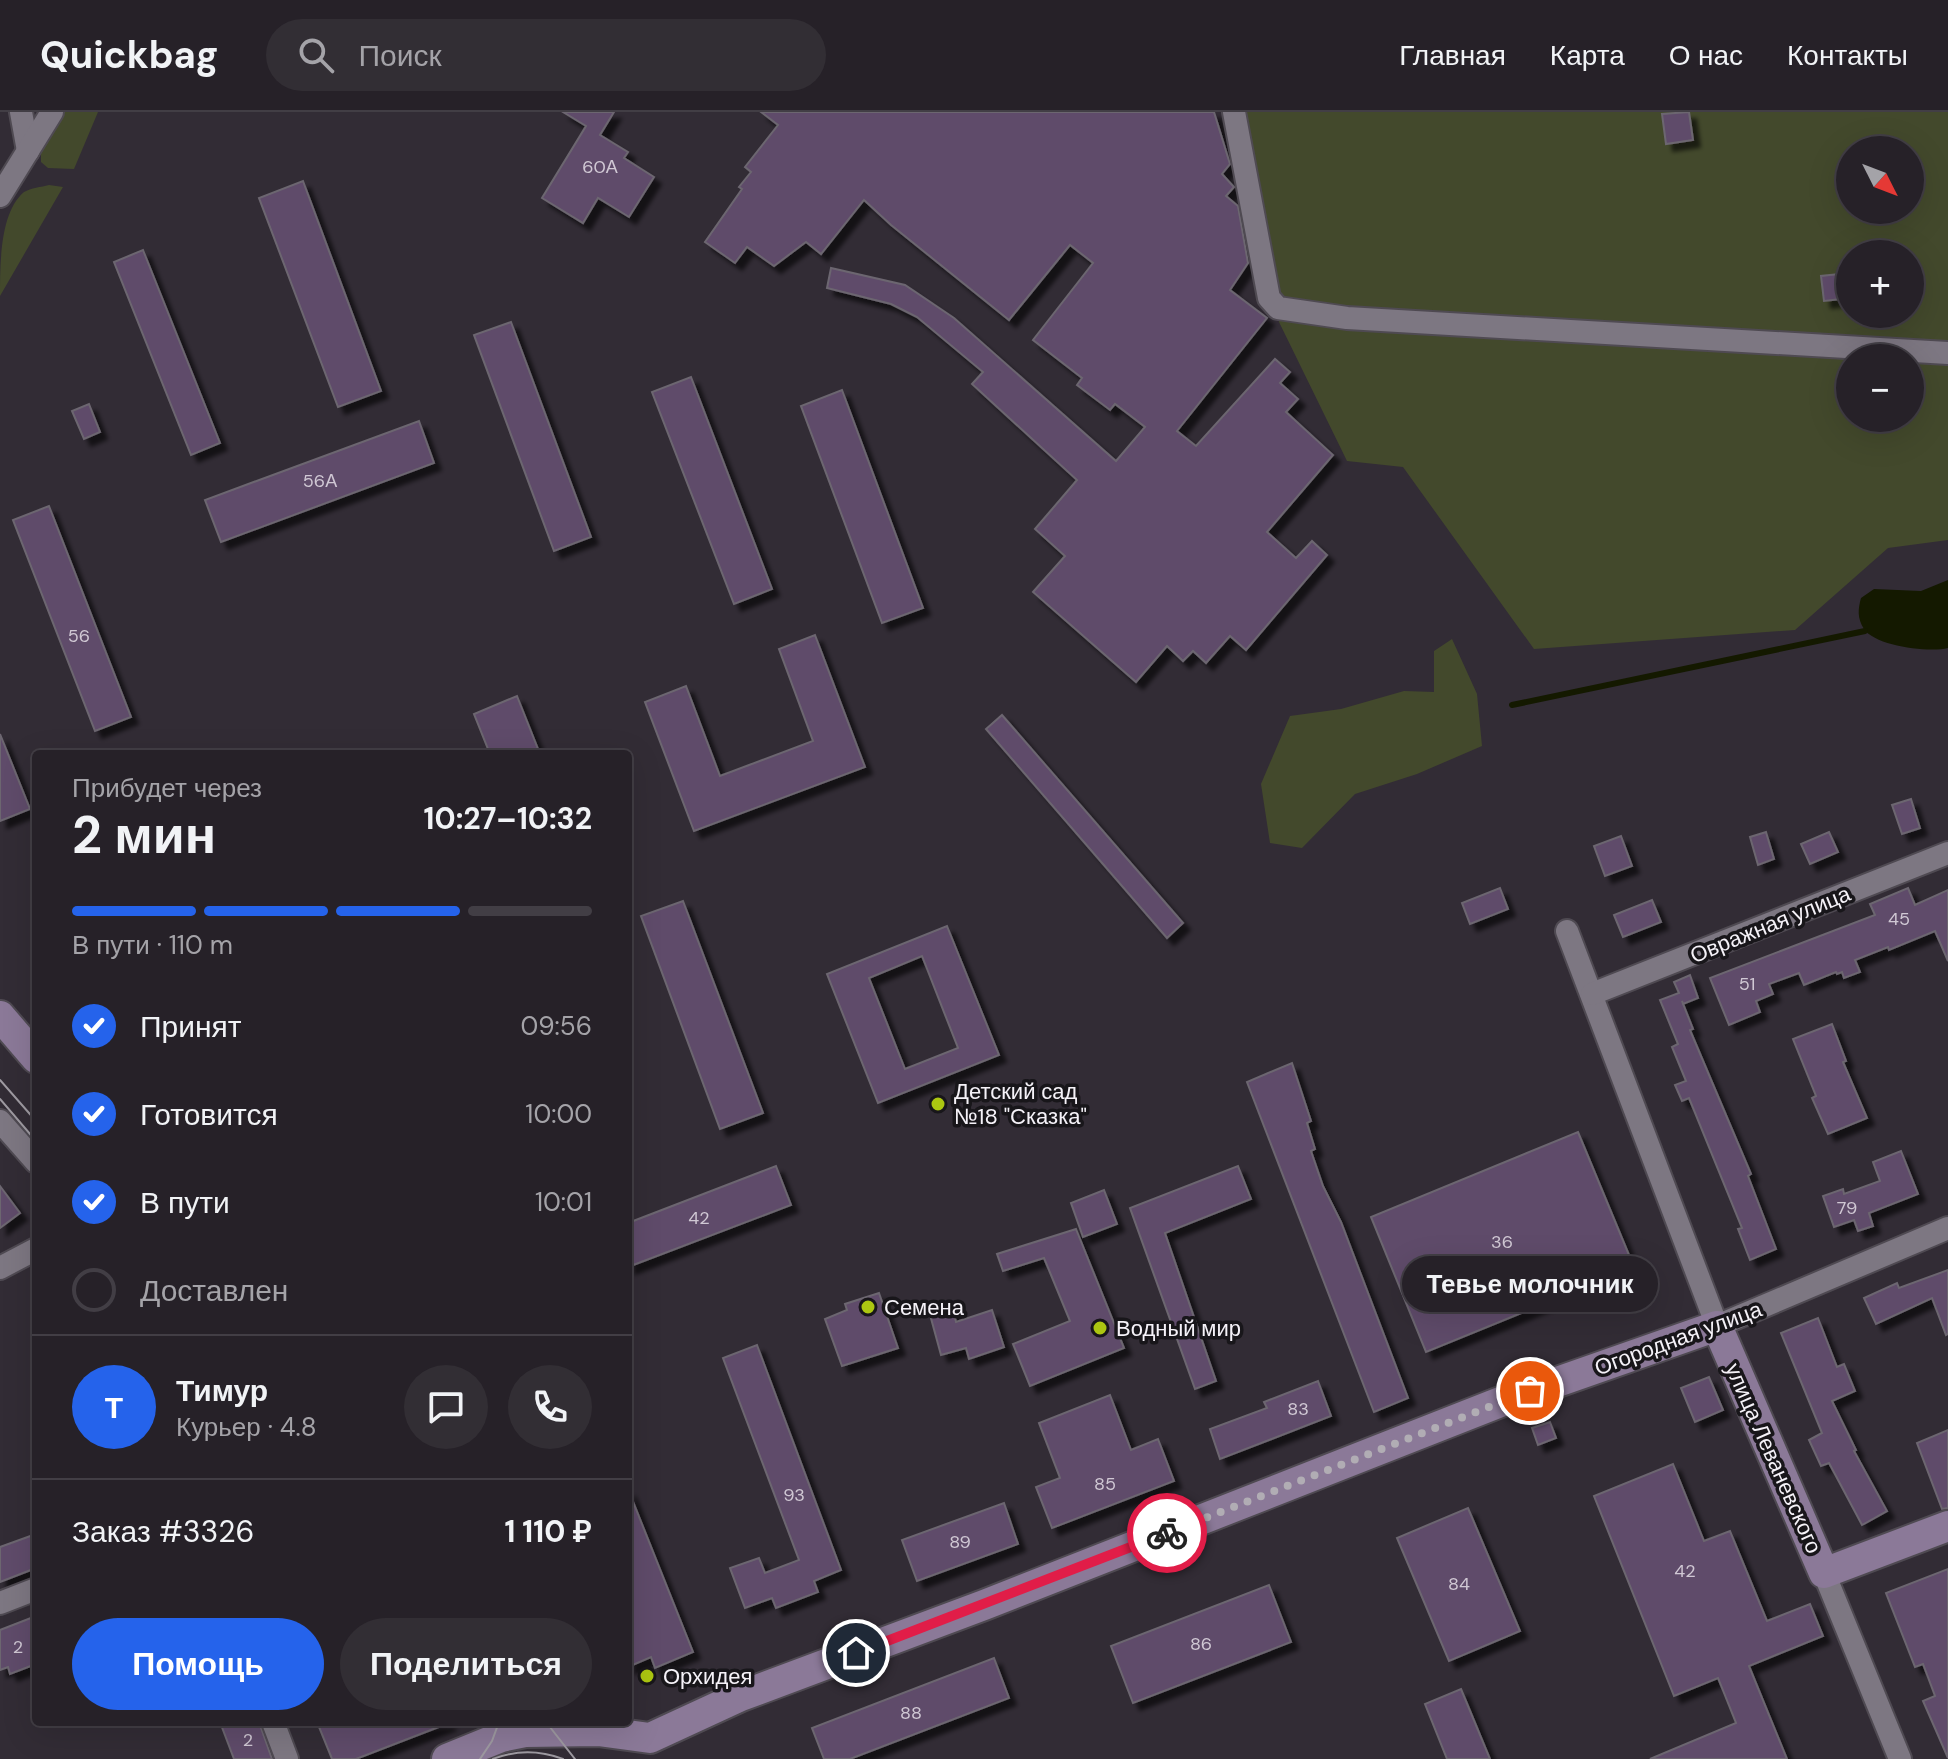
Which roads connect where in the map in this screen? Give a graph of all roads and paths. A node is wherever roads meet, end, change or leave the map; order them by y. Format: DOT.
graph roads {
  1 [pos="21,112"];
  2 [pos="52,112"];
  3 [pos="1234,112"];
  4 [pos="28,151"];
  5 [pos="0,196"];
  6 [pos="1948,353"];
  7 [pos="1948,853"];
  8 [pos="1567,931"];
  9 [pos="1592,994"];
  10 [pos="0,1016"];
  11 [pos="32,1053"];
  12 [pos="0,1121"];
  13 [pos="32,1157"];
  14 [pos="1948,1228"];
  15 [pos="32,1251"];
  16 [pos="0,1268"];
  17 [pos="1717,1326"];
  18 [pos="1948,1526"];
  19 [pos="1824,1573"];
  20 [pos="32,1591"];
  21 [pos="0,1603"];
  22 [pos="275,1726"];
  23 [pos="594,1727"];
  24 [pos="287,1759"];
  25 [pos="447,1759"];
  26 [pos="619,1759"];
  27 [pos="1900,1759"];
  1 -- 4 [label="street"];
  2 -- 4 [label="street"];
  3 -- 6 [label="street"];
  4 -- 5 [label="street"];
  7 -- 9 [label="street, Овражная улица"];
  8 -- 9 [label="street, улица Леваневского"];
  9 -- 17 [label="street, улица Леваневского"];
  10 -- 11 [label="street"];
  12 -- 13 [label="street"];
  14 -- 17 [label="street, Огородная улица"];
  15 -- 16 [label="street"];
  17 -- 19 [label="street, улица Леваневского"];
  17 -- 23 [label="street, Огородная улица"];
  18 -- 19 [label="street"];
  19 -- 27 [label="street, улица Леваневского"];
  20 -- 21 [label="street"];
  22 -- 24 [label="street"];
  23 -- 25 [label="street, Огородная улица"];
  23 -- 26 [label="street"];
}
